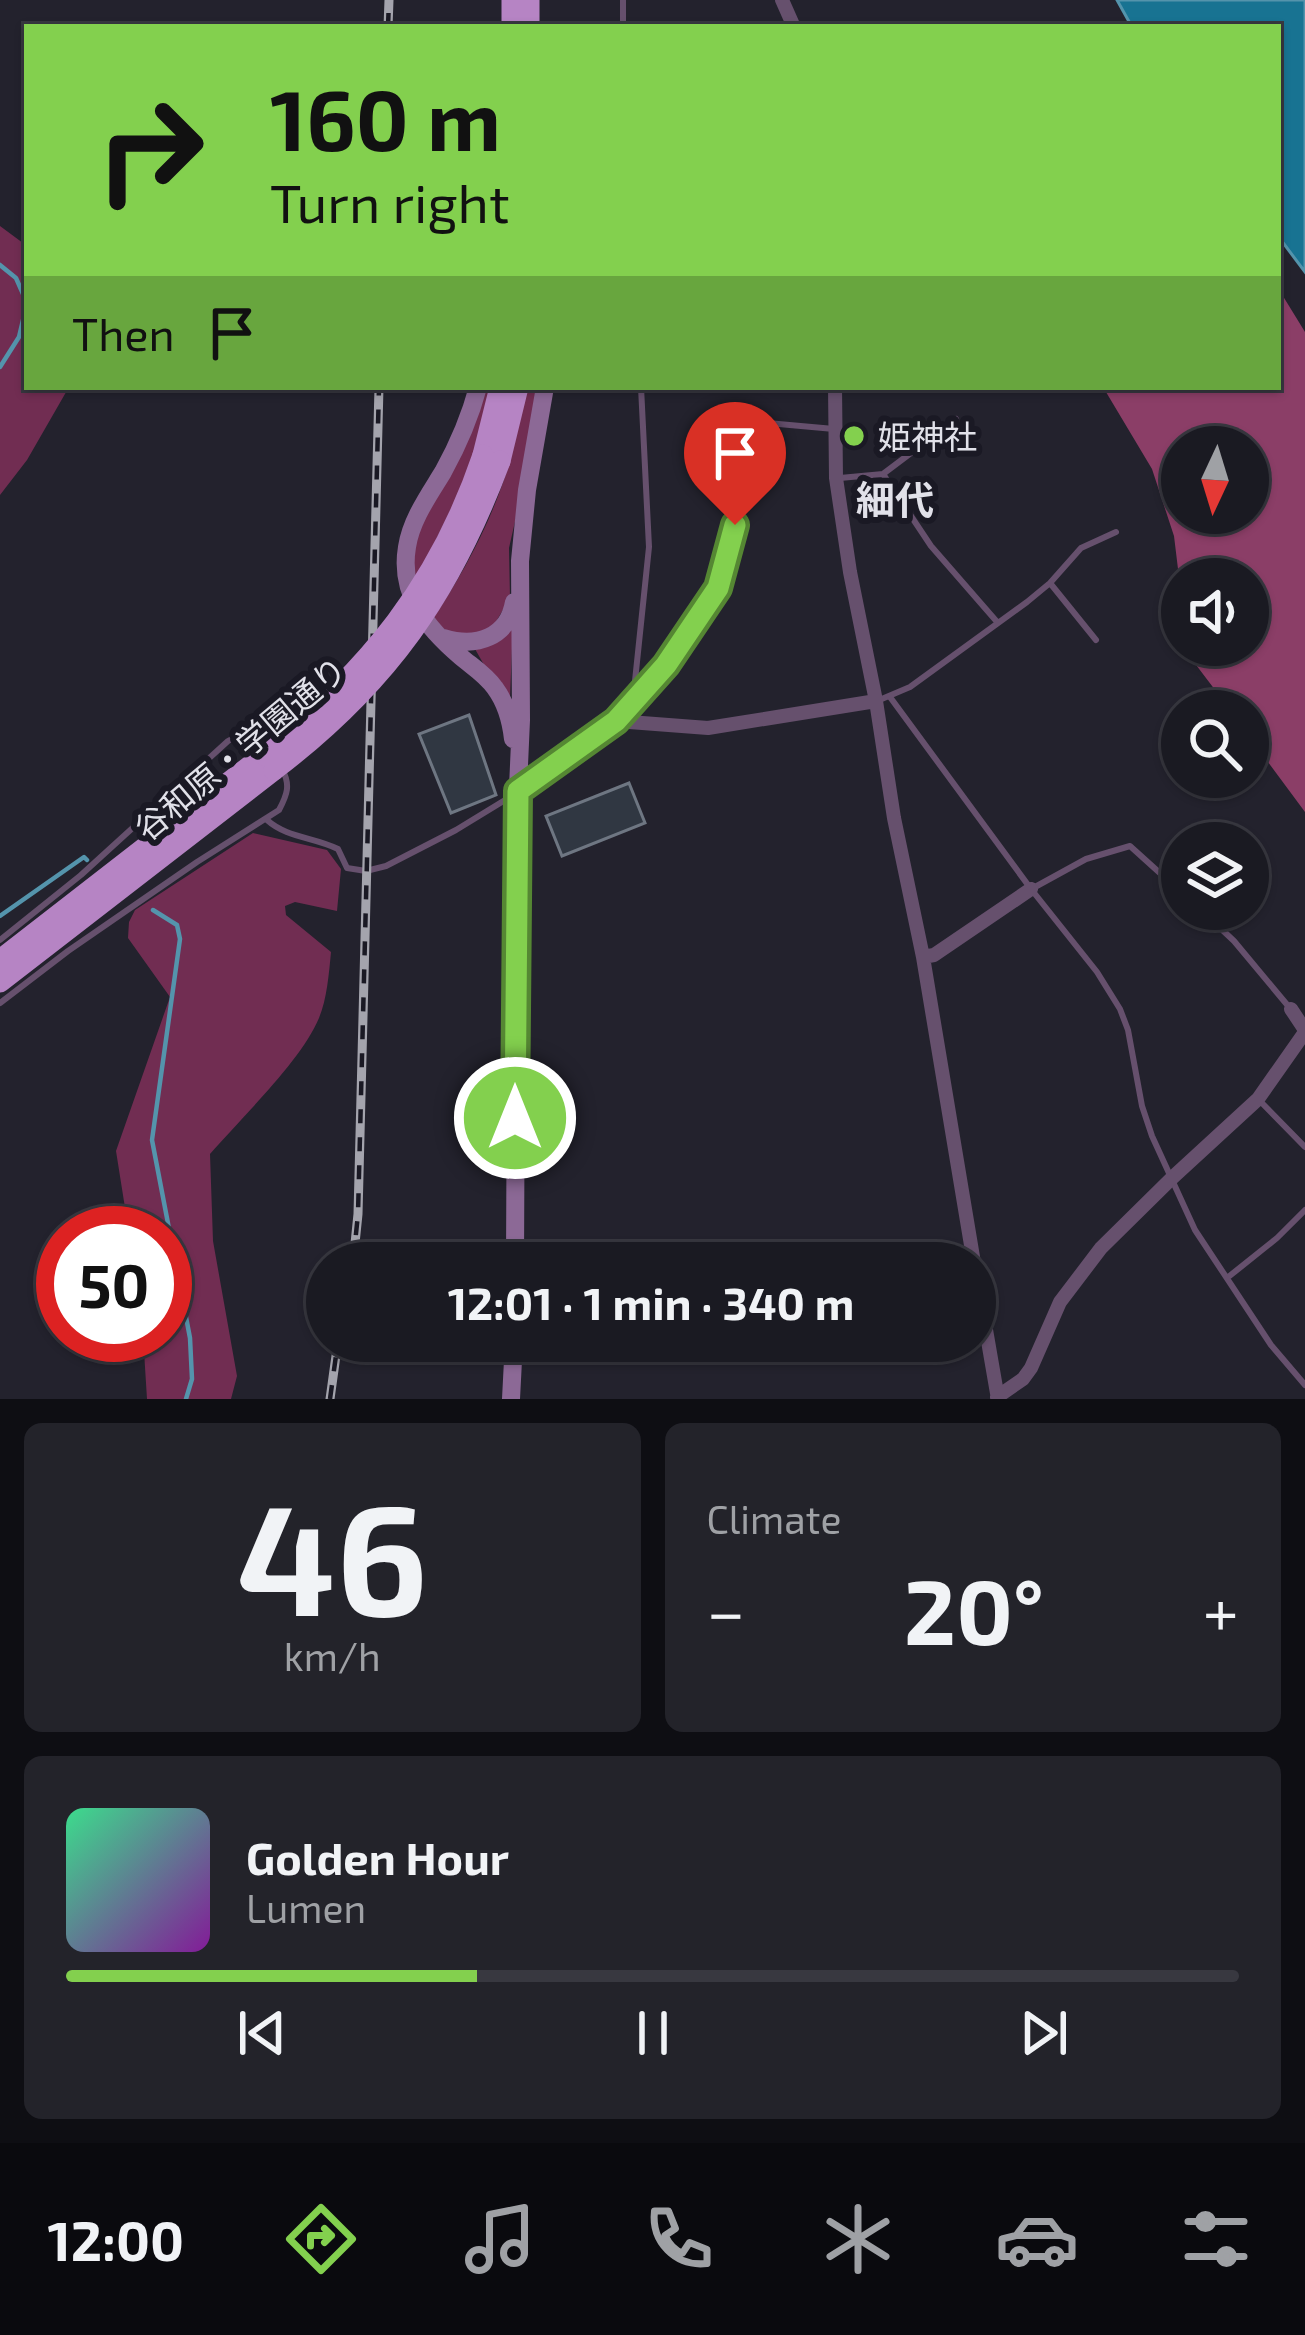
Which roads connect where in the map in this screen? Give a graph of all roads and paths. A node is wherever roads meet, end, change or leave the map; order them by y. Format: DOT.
graph roads {
  1 [pos="477,390"];
  2 [pos="500,390"];
  3 [pos="517,390"];
  4 [pos="544,390"];
  5 [pos="641,390"];
  6 [pos="835,390"];
  7 [pos="956,419"];
  8 [pos="835,429"];
  9 [pos="492,458"];
  10 [pos="883,474"];
  11 [pos="836,478"];
  12 [pos="1116,532"];
  13 [pos="520,561"];
  14 [pos="1050,583"];
  15 [pos="998,623"];
  16 [pos="437,635"];
  17 [pos="1096,640"];
  18 [pos="883,699"];
  19 [pos="633,703"];
  20 [pos="616,721"];
  21 [pos="269,762"];
  22 [pos="518,783"];
  23 [pos="266,819"];
  24 [pos="1161,874"];
  25 [pos="1031,889"];
  26 [pos="1223,930"];
  27 [pos="0,940"];
  28 [pos="923,957"];
  29 [pos="0,960"];
  30 [pos="0,982"];
  31 [pos="0,1003"];
  32 [pos="1291,1010"];
  33 [pos="1305,1031"];
  34 [pos="1258,1099"];
  35 [pos="1305,1148"];
  36 [pos="1172,1178"];
  37 [pos="1305,1210"];
  38 [pos="515,1242"];
  39 [pos="971,1242"];
  40 [pos="1227,1278"];
  41 [pos="513,1362"];
  42 [pos="992,1362"];
  43 [pos="1305,1385"];
  44 [pos="998,1398"];
  45 [pos="512,1399"];
  1 -- 16 [label="main road"];
  2 -- 9 [label="highway, 谷和原・学園通り"];
  3 -- 9 [label="highway, 谷和原・学園通り"];
  4 -- 13 [label="main road"];
  5 -- 19 [label="lane"];
  6 -- 8 [label="street"];
  7 -- 10 [label="lane"];
  8 -- 11 [label="street"];
  8 -- 19 [label="lane"];
  9 -- 21 [label="highway, 谷和原・学園通り, bridge"];
  10 -- 11 [label="lane"];
  10 -- 15 [label="lane"];
  11 -- 18 [label="street"];
  12 -- 14 [label="lane"];
  13 -- 16 [label="main road"];
  13 -- 22 [label="main road"];
  14 -- 15 [label="lane"];
  14 -- 17 [label="lane"];
  15 -- 18 [label="lane"];
  16 -- 22 [label="main road"];
  18 -- 20 [label="street"];
  18 -- 25 [label="lane"];
  18 -- 28 [label="street"];
  19 -- 20 [label="lane"];
  20 -- 22 [label="street"];
  21 -- 29 [label="highway, 谷和原・学園通り"];
  21 -- 30 [label="highway, 谷和原・学園通り"];
  22 -- 23 [label="lane"];
  22 -- 38 [label="main road"];
  23 -- 27 [label="lane"];
  23 -- 31 [label="lane"];
  24 -- 25 [label="lane"];
  25 -- 28 [label="street"];
  25 -- 36 [label="lane"];
  26 -- 32 [label="lane"];
  28 -- 39 [label="street"];
  32 -- 33 [label="street"];
  33 -- 34 [label="street"];
  34 -- 35 [label="lane"];
  34 -- 36 [label="street"];
  36 -- 40 [label="lane"];
  36 -- 44 [label="street"];
  37 -- 40 [label="lane"];
  40 -- 43 [label="lane"];
  41 -- 45 [label="main road"];
  42 -- 44 [label="street"];
}
